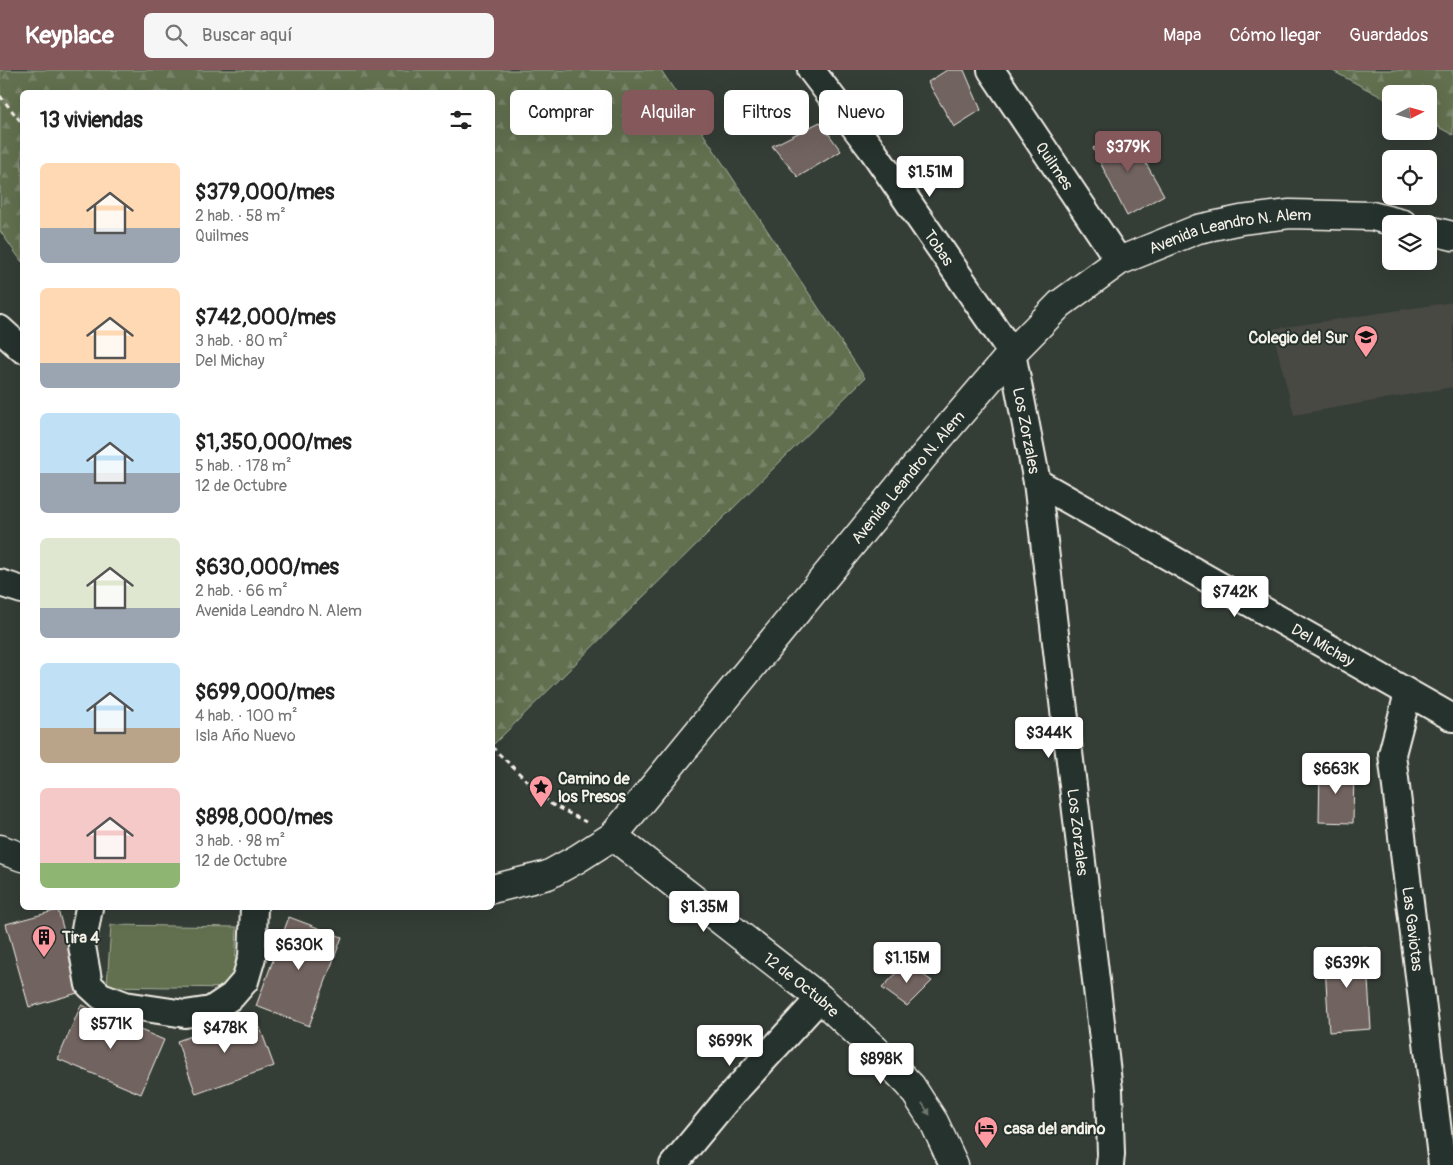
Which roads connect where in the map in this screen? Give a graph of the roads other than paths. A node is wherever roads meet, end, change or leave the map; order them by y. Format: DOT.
graph roads {
  1 [pos="811,70"];
  2 [pos="991,70"];
  3 [pos="1382,219"];
  4 [pos="1437,232"];
  5 [pos="1453,236"];
  6 [pos="1119,261"];
  7 [pos="0,329"];
  8 [pos="20,347"];
  9 [pos="1012,354"];
  10 [pos="1037,482"];
  11 [pos="0,583"];
  12 [pos="20,589"];
  13 [pos="1408,693"];
  14 [pos="1453,718"];
  15 [pos="613,836"];
  16 [pos="0,849"];
  17 [pos="20,855"];
  18 [pos="495,888"];
  19 [pos="89,910"];
  20 [pos="254,910"];
  21 [pos="820,998"];
  22 [pos="673,1165"];
  23 [pos="954,1165"];
  24 [pos="1110,1165"];
  25 [pos="1442,1165"];
  1 -- 9 [label="street, Tobas"];
  2 -- 6 [label="street, Quilmes"];
  3 -- 6 [label="main road, Avenida Leandro N. Alem"];
  4 -- 5 [label="main road"];
  6 -- 9 [label="main road, Avenida Leandro N. Alem"];
  7 -- 8 [label="street"];
  9 -- 10 [label="street, Los Zorzales"];
  9 -- 15 [label="main road, Avenida Leandro N. Alem"];
  10 -- 13 [label="street, Del Michay"];
  10 -- 24 [label="street, Los Zorzales"];
  11 -- 12 [label="street"];
  13 -- 14 [label="street, Del Michay"];
  13 -- 25 [label="street, Las Gaviotas"];
  15 -- 18 [label="main road, Avenida Leandro N. Alem"];
  15 -- 21 [label="main road, 12 de Octubre"];
  16 -- 17 [label="main road"];
  19 -- 20 [label="street"];
  21 -- 22 [label="street"];
  21 -- 23 [label="main road, 12 de Octubre, one-way"];
}
